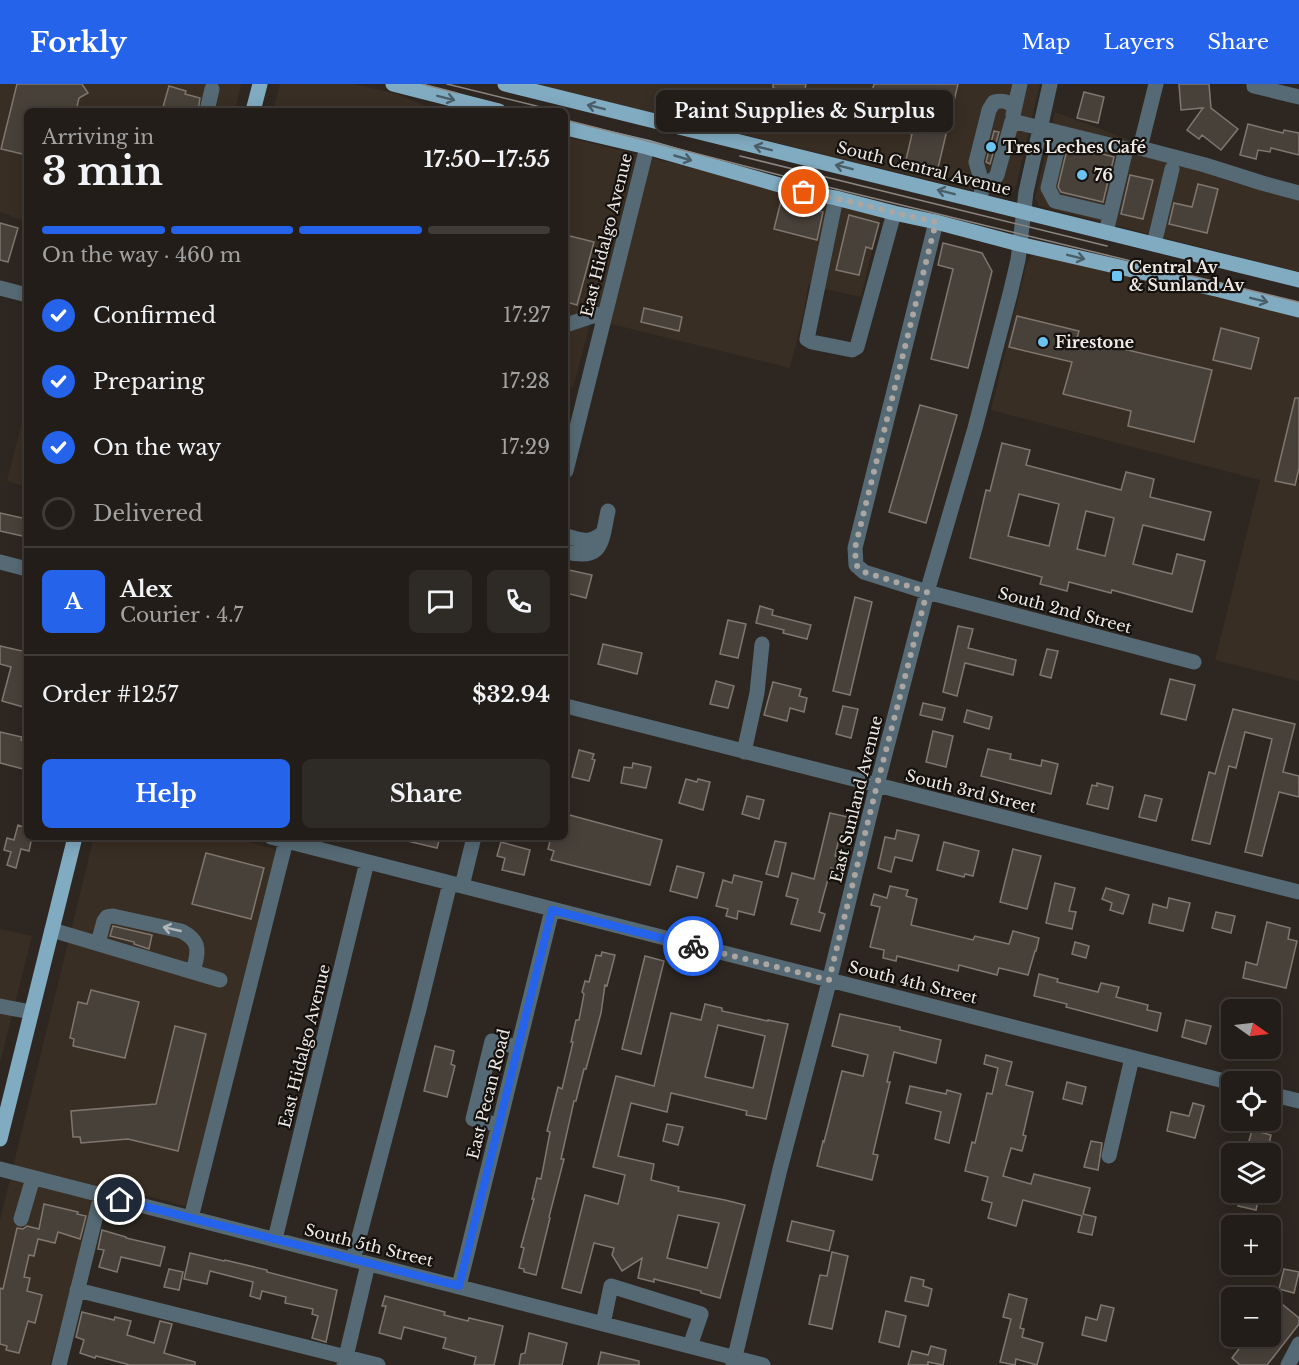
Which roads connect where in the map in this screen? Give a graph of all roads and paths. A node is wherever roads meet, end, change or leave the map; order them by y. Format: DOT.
graph roads {
  1 [pos="260,84"];
  2 [pos="393,84"];
  3 [pos="505,84"];
  4 [pos="1020,84"];
  5 [pos="1050,84"];
  6 [pos="1156,84"];
  7 [pos="1254,85"];
  8 [pos="212,89"];
  9 [pos="1299,98"];
  10 [pos="208,108"];
  11 [pos="254,108"];
  12 [pos="487,108"];
  13 [pos="728,111"];
  14 [pos="1013,115"];
  15 [pos="568,128"];
  16 [pos="1040,129"];
  17 [pos="1061,134"];
  18 [pos="721,137"];
  19 [pos="647,147"];
  20 [pos="1172,169"];
  21 [pos="981,193"];
  22 [pos="1299,193"];
  23 [pos="836,198"];
  24 [pos="1024,211"];
  25 [pos="894,213"];
  26 [pos="1110,214"];
  27 [pos="936,222"];
  28 [pos="1106,232"];
  29 [pos="1019,244"];
  30 [pos="1154,244"];
  31 [pos="1299,280"];
  32 [pos="0,288"];
  33 [pos="24,294"];
  34 [pos="1299,310"];
  35 [pos="605,312"];
  36 [pos="568,325"];
  37 [pos="568,463"];
  38 [pos="608,511"];
  39 [pos="604,532"];
  40 [pos="568,536"];
  41 [pos="568,552"];
  42 [pos="0,562"];
  43 [pos="24,568"];
  44 [pos="927,592"];
  45 [pos="762,644"];
  46 [pos="1194,662"];
  47 [pos="568,707"];
  48 [pos="744,752"];
  49 [pos="877,785"];
  50 [pos="74,840"];
  51 [pos="278,840"];
  52 [pos="282,840"];
  53 [pos="473,840"];
  54 [pos="367,862"];
  55 [pos="456,885"];
  56 [pos="1299,892"];
  57 [pos="552,910"];
  58 [pos="52,930"];
  59 [pos="98,943"];
  60 [pos="193,972"];
  61 [pos="220,980"];
  62 [pos="829,980"];
  63 [pos="0,1006"];
  64 [pos="31,1012"];
  65 [pos="518,1047"];
  66 [pos="1132,1058"];
  67 [pos="1221,1080"];
  68 [pos="1281,1097"];
  69 [pos="1299,1101"];
  70 [pos="499,1125"];
  71 [pos="0,1139"];
  72 [pos="1109,1156"];
  73 [pos="0,1169"];
  74 [pos="33,1178"];
  75 [pos="101,1195"];
  76 [pos="191,1218"];
  77 [pos="21,1220"];
  78 [pos="275,1239"];
  79 [pos="361,1262"];
  80 [pos="459,1286"];
  81 [pos="77,1290"];
  82 [pos="603,1324"];
  83 [pos="1299,1344"];
  84 [pos="690,1346"];
  85 [pos="345,1361"];
  86 [pos="734,1361"];
  87 [pos="59,1365"];
  88 [pos="378,1365"];
  89 [pos="763,1365"];
  90 [pos="1288,1365"];
  1 -- 11 [label="main road"];
  2 -- 12 [label="main road, one-way"];
  18 -- 3 [label="main road, South Central Avenue, one-way"];
  4 -- 14 [label="street"];
  5 -- 16 [label="street, East Sunland Avenue"];
  6 -- 22 [label="street"];
  7 -- 9 [label="street"];
  8 -- 10 [label="street"];
  13 -- 18 [label="street"];
  14 -- 16 [label="street"];
  14 -- 21 [label="street"];
  14 -- 21 [label="street"];
  15 -- 19 [label="main road"];
  16 -- 17 [label="street"];
  16 -- 24 [label="street, East Sunland Avenue"];
  17 -- 26 [label="street"];
  17 -- 26 [label="street"];
  21 -- 18 [label="main road, South Central Avenue, one-way"];
  19 -- 23 [label="main road, one-way"];
  19 -- 35 [label="street, East Hidalgo Avenue"];
  20 -- 30 [label="street"];
  21 -- 24 [label="main road, South Central Avenue"];
  23 -- 25 [label="main road"];
  23 -- 25 [label="street"];
  24 -- 28 [label="main road, South Central Avenue"];
  24 -- 29 [label="street, East Sunland Avenue"];
  25 -- 27 [label="main road"];
  26 -- 28 [label="street"];
  27 -- 29 [label="main road"];
  27 -- 44 [label="street, South 2nd Street"];
  28 -- 30 [label="main road, South Central Avenue"];
  29 -- 34 [label="main road, one-way"];
  29 -- 44 [label="street, East Sunland Avenue"];
  30 -- 31 [label="main road, South Central Avenue"];
  32 -- 33 [label="street"];
  35 -- 36 [label="street"];
  35 -- 37 [label="street, East Hidalgo Avenue"];
  38 -- 39 [label="street"];
  39 -- 40 [label="street"];
  39 -- 41 [label="street"];
  42 -- 43 [label="street"];
  44 -- 46 [label="street, South 2nd Street"];
  44 -- 49 [label="street, East Sunland Avenue"];
  45 -- 48 [label="street"];
  47 -- 48 [label="street, South 3rd Street"];
  48 -- 49 [label="street, South 3rd Street"];
  49 -- 56 [label="street, South 3rd Street"];
  49 -- 62 [label="street, East Sunland Avenue"];
  50 -- 58 [label="main road"];
  51 -- 76 [label="street"];
  52 -- 54 [label="street, South 4th Street"];
  53 -- 55 [label="street"];
  54 -- 55 [label="street, South 4th Street"];
  54 -- 78 [label="street, East Hidalgo Avenue"];
  55 -- 57 [label="street, South 4th Street"];
  55 -- 79 [label="street"];
  57 -- 62 [label="street, South 4th Street"];
  57 -- 65 [label="street, East Pecan Road"];
  58 -- 59 [label="street"];
  58 -- 64 [label="main road"];
  59 -- 60 [label="street"];
  60 -- 59 [label="street, one-way"];
  60 -- 61 [label="street"];
  62 -- 66 [label="street, South 4th Street"];
  62 -- 86 [label="street, East Sunland Avenue"];
  63 -- 64 [label="street"];
  64 -- 71 [label="main road"];
  65 -- 70 [label="street, East Pecan Road"];
  65 -- 70 [label="street"];
  66 -- 67 [label="street, South 4th Street"];
  66 -- 72 [label="street"];
  68 -- 69 [label="street"];
  70 -- 80 [label="street, East Pecan Road"];
  73 -- 74 [label="street, South 5th Street"];
  74 -- 75 [label="street, South 5th Street"];
  74 -- 77 [label="street"];
  75 -- 76 [label="street, South 5th Street"];
  75 -- 81 [label="street"];
  76 -- 78 [label="street, South 5th Street"];
  78 -- 79 [label="street, South 5th Street"];
  79 -- 80 [label="street, South 5th Street"];
  79 -- 85 [label="street"];
  80 -- 82 [label="street, South 5th Street"];
  81 -- 85 [label="street"];
  81 -- 87 [label="street"];
  82 -- 84 [label="street, South 5th Street"];
  82 -- 84 [label="street"];
  83 -- 90 [label="street"];
  84 -- 86 [label="street, South 5th Street"];
  85 -- 88 [label="street"];
  86 -- 89 [label="street, South 5th Street"];
}
